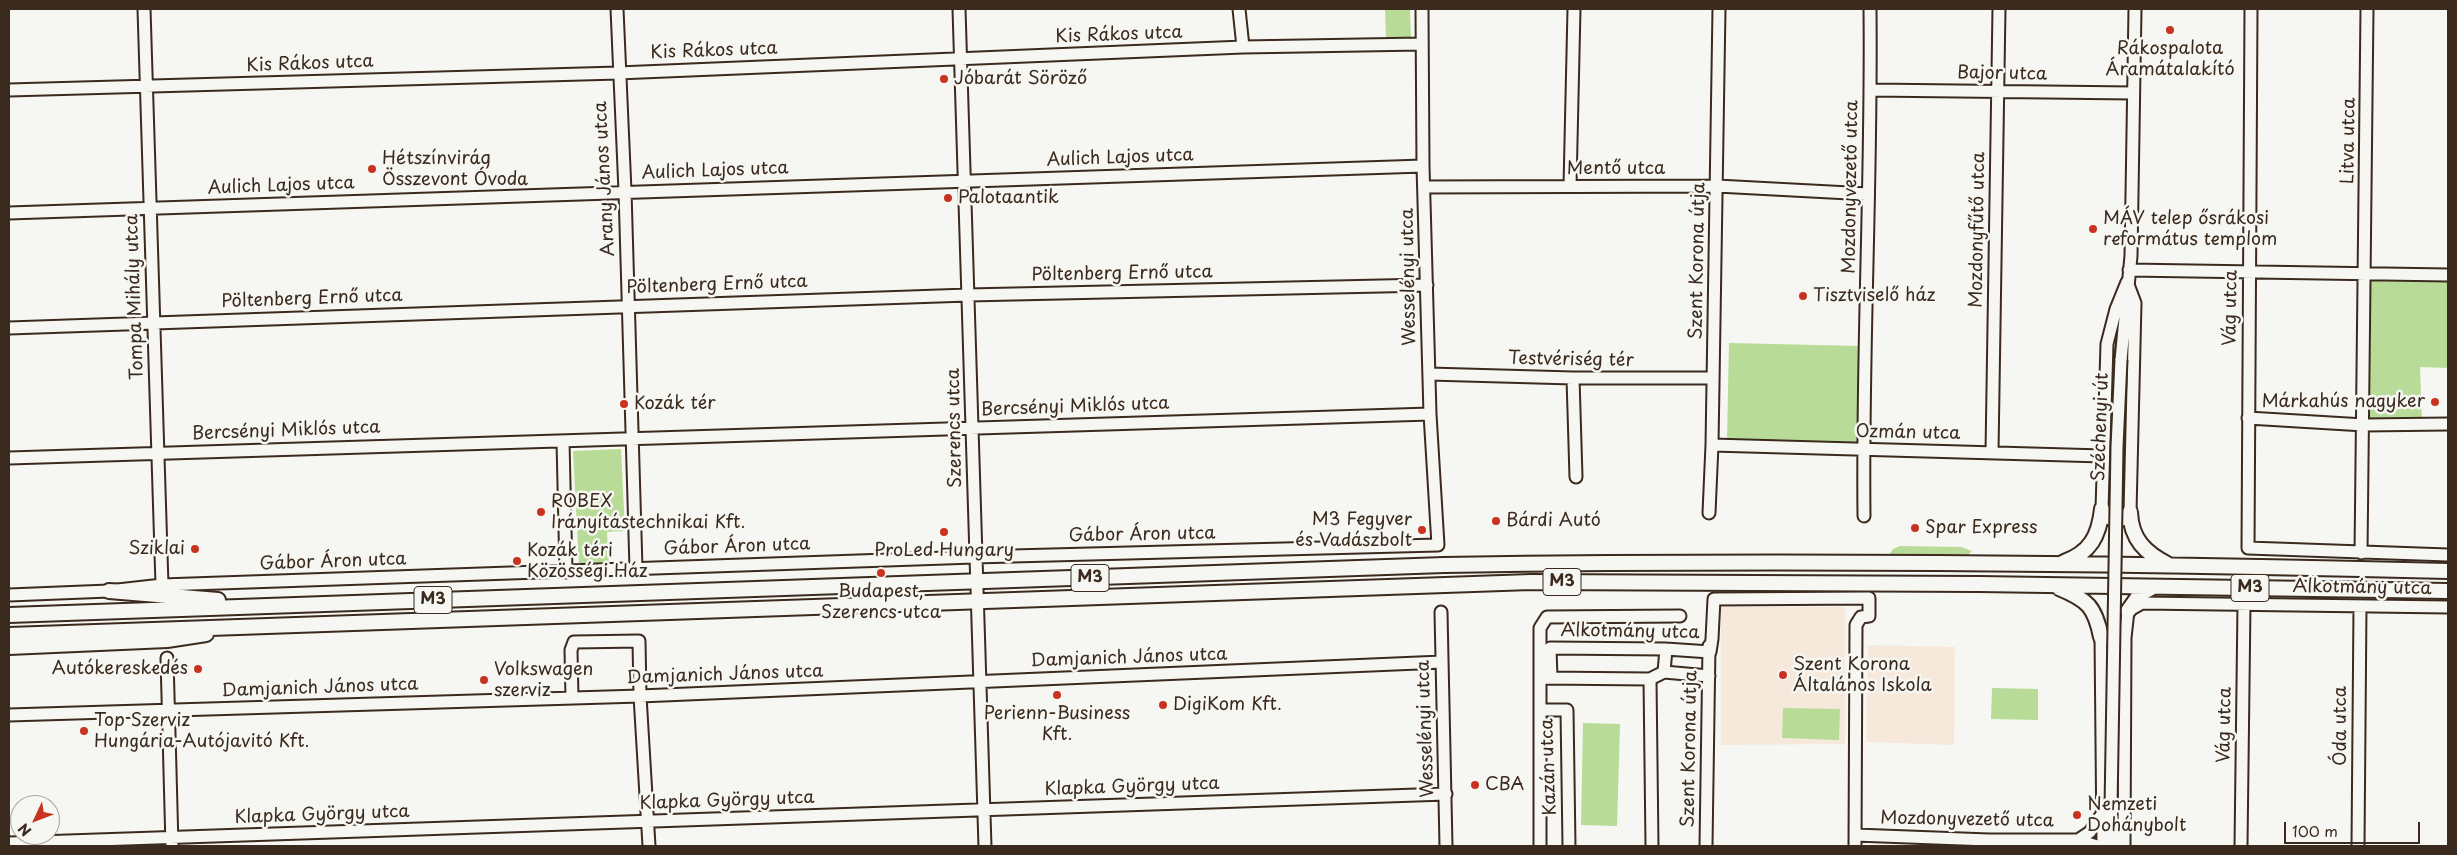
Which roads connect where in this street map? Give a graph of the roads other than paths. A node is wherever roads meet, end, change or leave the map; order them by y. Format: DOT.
graph roads {
  1 [pos="144,9"];
  2 [pos="617,9"];
  3 [pos="959,9"];
  4 [pos="1239,9"];
  5 [pos="1422,9"];
  6 [pos="1574,9"];
  7 [pos="1719,9"];
  8 [pos="1870,9"];
  9 [pos="1999,9"];
  10 [pos="2135,9"];
  11 [pos="2251,9"];
  12 [pos="2368,9"];
  13 [pos="1421,44"];
  14 [pos="1243,47"];
  15 [pos="960,59"];
  16 [pos="618,73"];
  17 [pos="148,86"];
  18 [pos="9,90"];
  19 [pos="1871,90"];
  20 [pos="1998,91"];
  21 [pos="2133,93"];
  22 [pos="1423,166"];
  23 [pos="964,180"];
  24 [pos="1570,186"];
  25 [pos="1718,186"];
  26 [pos="1424,187"];
  27 [pos="625,191"];
  28 [pos="1868,194"];
  29 [pos="150,208"];
  30 [pos="9,213"];
  31 [pos="2130,270"];
  32 [pos="2249,273"];
  33 [pos="2365,274"];
  34 [pos="2448,275"];
  35 [pos="2128,282"];
  36 [pos="1427,285"];
  37 [pos="968,295"];
  38 [pos="628,306"];
  39 [pos="152,321"];
  40 [pos="9,328"];
  41 [pos="1429,374"];
  42 [pos="1573,378"];
  43 [pos="1713,378"];
  44 [pos="1430,414"];
  45 [pos="2248,418"];
  46 [pos="2448,424"];
  47 [pos="2364,425"];
  48 [pos="973,427"];
  49 [pos="632,438"];
  50 [pos="564,441"];
  51 [pos="1712,445"];
  52 [pos="1864,449"];
  53 [pos="1992,452"];
  54 [pos="158,453"];
  55 [pos="2103,456"];
  56 [pos="9,458"];
  57 [pos="1576,477"];
  58 [pos="2102,509"];
  59 [pos="2130,512"];
  60 [pos="1708,513"];
  61 [pos="1864,516"];
  62 [pos="1438,545"];
  63 [pos="2248,548"];
  64 [pos="2361,553"];
  65 [pos="2448,555"];
  66 [pos="974,557"];
  67 [pos="2058,564"];
  68 [pos="2169,565"];
  69 [pos="636,568"];
  70 [pos="2448,571"];
  71 [pos="566,572"];
  72 [pos="975,581"];
  73 [pos="162,585"];
  74 [pos="2051,585"];
  75 [pos="2156,586"];
  76 [pos="109,591"];
  77 [pos="2448,591"];
  78 [pos="9,596"];
  79 [pos="977,602"];
  80 [pos="2244,604"];
  81 [pos="279,605"];
  82 [pos="2360,606"];
  83 [pos="2448,607"];
  84 [pos="2128,611"];
  85 [pos="1441,612"];
  86 [pos="9,615"];
  87 [pos="1680,616"];
  88 [pos="1869,616"];
  89 [pos="278,624"];
  90 [pos="9,635"];
  91 [pos="2101,638"];
  92 [pos="2125,638"];
  93 [pos="9,647"];
  94 [pos="1671,650"];
  95 [pos="1710,652"];
  96 [pos="167,658"];
  97 [pos="1442,662"];
  98 [pos="1664,672"];
  99 [pos="1709,676"];
  100 [pos="1545,678"];
  101 [pos="1650,679"];
  102 [pos="980,682"];
  103 [pos="640,696"];
  104 [pos="572,698"];
  105 [pos="169,710"];
  106 [pos="1540,710"];
  107 [pos="9,715"];
  108 [pos="1446,794"];
  109 [pos="984,809"];
  110 [pos="2102,814"];
  111 [pos="648,821"];
  112 [pos="2078,840"];
  113 [pos="1855,841"];
  114 [pos="172,842"];
  115 [pos="9,843"];
  116 [pos="649,846"];
  117 [pos="985,846"];
  118 [pos="1446,846"];
  119 [pos="1540,846"];
  120 [pos="1569,846"];
  121 [pos="1652,846"];
  122 [pos="1706,846"];
  123 [pos="2097,846"];
  124 [pos="2103,846"];
  125 [pos="2114,846"];
  126 [pos="2124,846"];
  127 [pos="2241,846"];
  128 [pos="2358,846"];
  1 -- 17 [label="street, Tompa Mihály utca"];
  2 -- 16 [label="street, Arany János utca"];
  3 -- 15 [label="street, Szerencs utca"];
  4 -- 14 [label="street"];
  5 -- 13 [label="street, Wesselényi utca"];
  6 -- 24 [label="street"];
  7 -- 25 [label="street, Szent Korona útja"];
  8 -- 19 [label="street, Mozdonyvezető utca"];
  9 -- 20 [label="street, Mozdonyfűtő utca"];
  10 -- 21 [label="street, Széchenyi út"];
  11 -- 32 [label="street, Vág utca"];
  12 -- 33 [label="street, Litva utca"];
  13 -- 14 [label="street, Kis Rákos utca"];
  13 -- 22 [label="street, Wesselényi utca"];
  14 -- 15 [label="street, Kis Rákos utca"];
  15 -- 16 [label="street, Kis Rákos utca"];
  15 -- 23 [label="street, Szerencs utca"];
  16 -- 17 [label="street, Kis Rákos utca"];
  16 -- 27 [label="street, Arany János utca"];
  17 -- 18 [label="street, Kis Rákos utca"];
  17 -- 29 [label="street, Tompa Mihály utca"];
  19 -- 20 [label="street, Bajor utca"];
  19 -- 28 [label="street, Mozdonyvezető utca"];
  20 -- 21 [label="street, Bajor utca"];
  20 -- 53 [label="street, Mozdonyfűtő utca"];
  21 -- 31 [label="street, Széchenyi út"];
  22 -- 23 [label="street, Aulich Lajos utca"];
  22 -- 26 [label="street, Wesselényi utca"];
  23 -- 27 [label="street, Aulich Lajos utca"];
  23 -- 37 [label="street, Szerencs utca"];
  24 -- 25 [label="street, Mentő utca"];
  24 -- 26 [label="street, Mentő utca"];
  25 -- 28 [label="street, Mentő utca"];
  25 -- 43 [label="street, Szent Korona útja"];
  26 -- 36 [label="street, Wesselényi utca"];
  27 -- 29 [label="street, Aulich Lajos utca"];
  27 -- 38 [label="street, Arany János utca"];
  28 -- 52 [label="street, Mozdonyvezető utca"];
  29 -- 30 [label="street, Aulich Lajos utca"];
  29 -- 39 [label="street, Tompa Mihály utca"];
  31 -- 32 [label="street"];
  31 -- 35 [label="street, Széchenyi út"];
  32 -- 33 [label="street"];
  32 -- 45 [label="street, Vág utca"];
  33 -- 34 [label="street"];
  33 -- 47 [label="street, Litva utca"];
  35 -- 55 [label="street"];
  35 -- 59 [label="street"];
  35 -- 125 [label="street, Széchenyi út, bridge"];
  36 -- 37 [label="street, Pöltenberg Ernő utca"];
  36 -- 41 [label="street, Wesselényi utca"];
  37 -- 38 [label="street, Pöltenberg Ernő utca"];
  37 -- 48 [label="street, Szerencs utca"];
  38 -- 39 [label="street, Pöltenberg Ernő utca"];
  38 -- 49 [label="street, Arany János utca"];
  39 -- 40 [label="street, Pöltenberg Ernő utca"];
  39 -- 54 [label="street, Tompa Mihály utca"];
  41 -- 42 [label="street, Testvériség tér"];
  41 -- 44 [label="street, Wesselényi utca"];
  42 -- 43 [label="street, Testvériség tér"];
  42 -- 57 [label="street"];
  43 -- 51 [label="street, Szent Korona útja"];
  44 -- 48 [label="street, Bercsényi Miklós utca"];
  44 -- 62 [label="street, Wesselényi utca"];
  45 -- 47 [label="street"];
  45 -- 63 [label="street, Vág utca"];
  46 -- 47 [label="street"];
  47 -- 64 [label="street"];
  48 -- 49 [label="street, Bercsényi Miklós utca"];
  48 -- 66 [label="street, Szerencs utca"];
  49 -- 50 [label="street"];
  49 -- 69 [label="street"];
  50 -- 54 [label="street, Bercsényi Miklós utca"];
  50 -- 71 [label="street"];
  51 -- 52 [label="street, Ozmán utca"];
  51 -- 60 [label="street, Szent Korona útja"];
  52 -- 53 [label="street, Ozmán utca"];
  52 -- 61 [label="street, Mozdonyvezető utca"];
  53 -- 55 [label="street, Ozmán utca"];
  54 -- 56 [label="street, Bercsényi Miklós utca"];
  54 -- 73 [label="street, Tompa Mihály utca"];
  55 -- 58 [label="street"];
  58 -- 59 [label="street"];
  58 -- 67 [label="main road"];
  59 -- 68 [label="main road"];
  62 -- 66 [label="street, Gábor Áron utca"];
  63 -- 64 [label="street, Alkotmány utca"];
  64 -- 65 [label="street, Alkotmány utca"];
  66 -- 69 [label="street, Gábor Áron utca"];
  66 -- 72 [label="street, Szerencs utca"];
  67 -- 68 [label="main road, M3"];
  67 -- 72 [label="main road, M3"];
  68 -- 70 [label="main road, M3"];
  69 -- 71 [label="street, Gábor Áron utca"];
  71 -- 73 [label="street, Gábor Áron utca"];
  72 -- 79 [label="street, Szerencs utca"];
  72 -- 81 [label="main road, M3"];
  73 -- 76 [label="street, Gábor Áron utca"];
  74 -- 75 [label="main road, M3"];
  74 -- 79 [label="main road, M3"];
  74 -- 91 [label="main road"];
  75 -- 77 [label="main road, M3"];
  75 -- 84 [label="main road"];
  76 -- 78 [label="street, Gábor Áron utca"];
  76 -- 81 [label="main road"];
  79 -- 89 [label="main road, M3"];
  79 -- 102 [label="street, Szerencs utca"];
  80 -- 82 [label="street, Alkotmány utca"];
  80 -- 84 [label="street, Alkotmány utca"];
  80 -- 127 [label="street, Vág utca"];
  81 -- 86 [label="main road, M3"];
  82 -- 83 [label="street, Alkotmány utca"];
  82 -- 128 [label="street, Óda utca"];
  84 -- 92 [label="street"];
  85 -- 97 [label="street, Wesselényi utca"];
  87 -- 100 [label="street, Alkotmány utca"];
  88 -- 95 [label="street, Szent Korona útja"];
  88 -- 113 [label="street, Mozdonyvezető utca"];
  89 -- 90 [label="main road, M3"];
  89 -- 93 [label="main road"];
  91 -- 92 [label="street"];
  91 -- 110 [label="street"];
  92 -- 126 [label="street"];
  94 -- 95 [label="street, Alkotmány utca"];
  94 -- 98 [label="street"];
  94 -- 100 [label="street, Alkotmány utca"];
  95 -- 99 [label="street, Szent Korona útja"];
  96 -- 105 [label="street"];
  97 -- 102 [label="street, Damjanich János utca"];
  97 -- 108 [label="street, Wesselényi utca"];
  98 -- 99 [label="street"];
  98 -- 101 [label="street"];
  99 -- 122 [label="street, Szent Korona útja"];
  100 -- 101 [label="street"];
  100 -- 106 [label="street, Kazán utca"];
  101 -- 121 [label="street, Szent Korona útja"];
  102 -- 103 [label="street, Damjanich János utca"];
  102 -- 109 [label="street, Szerencs utca"];
  103 -- 104 [label="street, Damjanich János utca"];
  103 -- 104 [label="street"];
  103 -- 111 [label="street"];
  104 -- 105 [label="street, Damjanich János utca"];
  105 -- 107 [label="street, Damjanich János utca"];
  105 -- 114 [label="street"];
  106 -- 119 [label="street, Kazán utca"];
  106 -- 120 [label="street, Kazán utca"];
  108 -- 109 [label="street, Klapka György utca"];
  108 -- 118 [label="street, Wesselényi utca"];
  109 -- 111 [label="street, Klapka György utca"];
  109 -- 117 [label="street, Szerencs utca"];
  110 -- 112 [label="street, Mozdonyvezető utca"];
  110 -- 124 [label="street"];
  111 -- 114 [label="street, Klapka György utca"];
  111 -- 116 [label="street"];
  112 -- 113 [label="street, Mozdonyvezető utca"];
  112 -- 123 [label="street, Mozdonyvezető utca"];
  114 -- 115 [label="street, Klapka György utca"];
}
